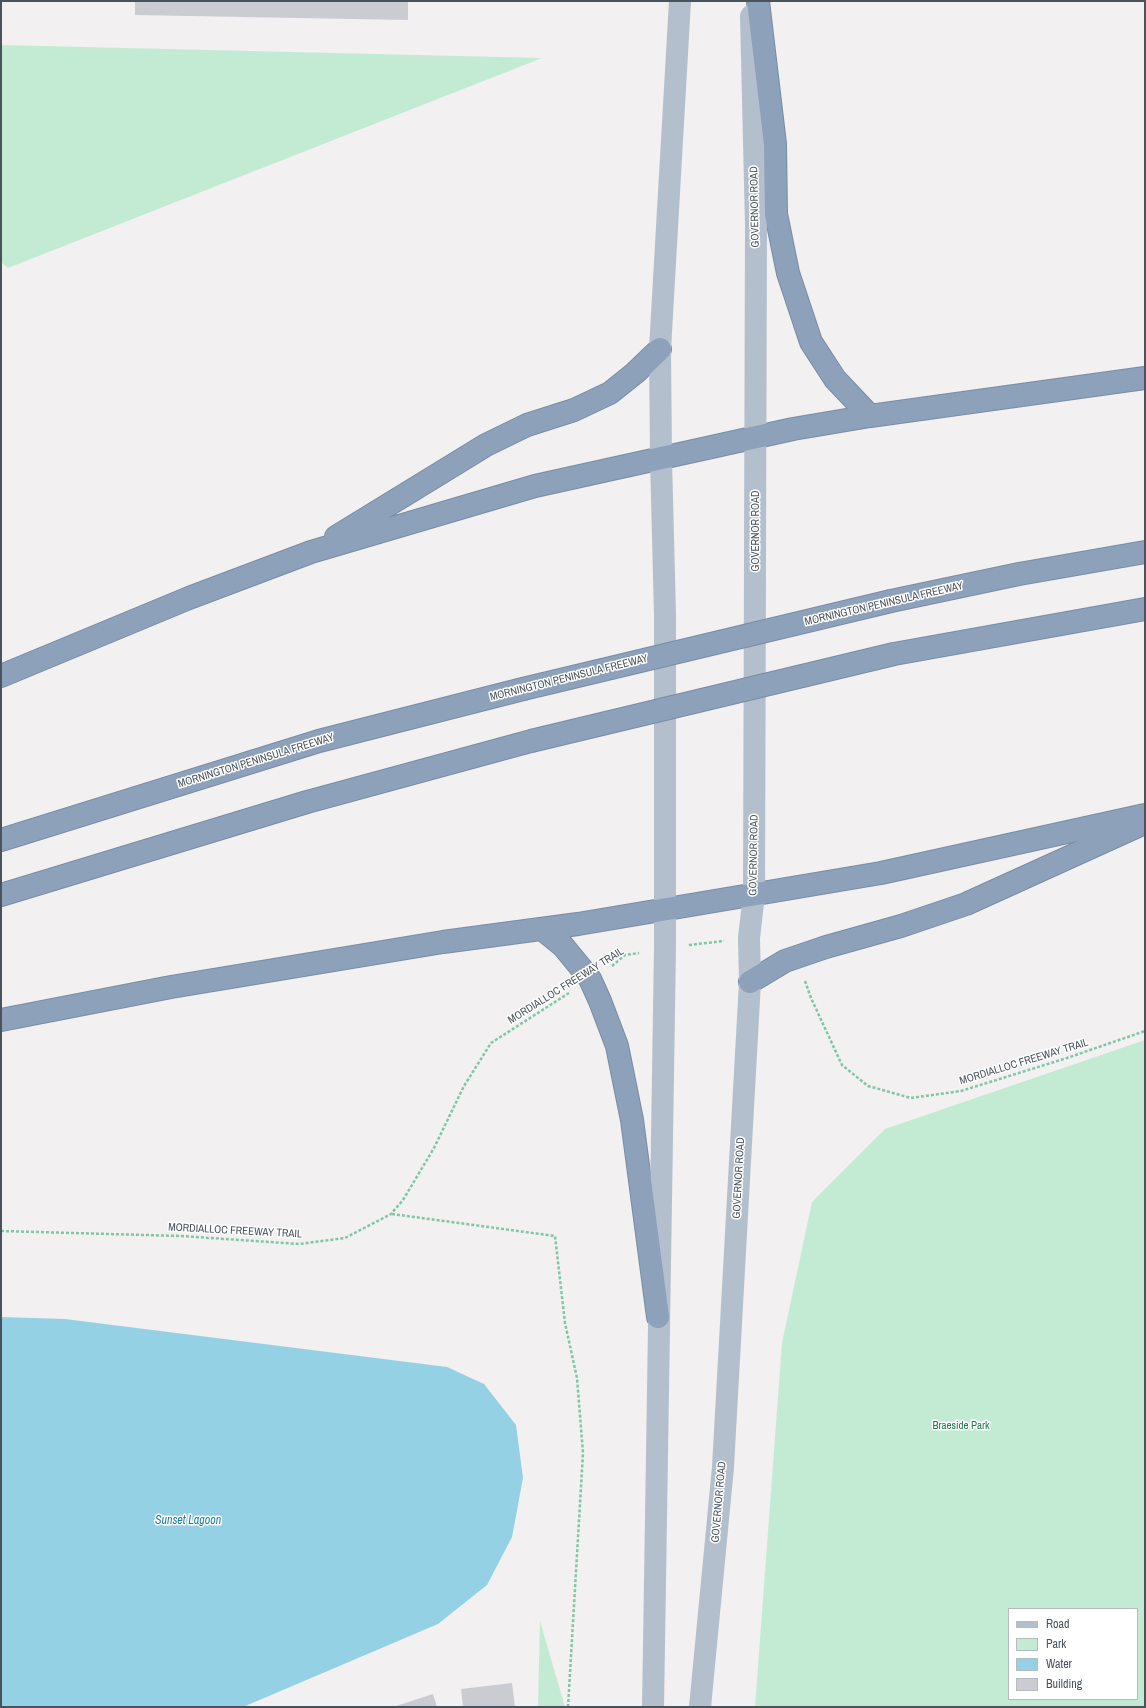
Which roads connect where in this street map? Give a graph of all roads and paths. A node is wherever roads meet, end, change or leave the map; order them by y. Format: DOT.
graph roads {
  1 [pos="680,1"];
  2 [pos="751,1"];
  3 [pos="758,1"];
  4 [pos="660,349"];
  5 [pos="1145,378"];
  6 [pos="870,416"];
  7 [pos="756,438"];
  8 [pos="661,459"];
  9 [pos="311,552"];
  10 [pos="1145,552"];
  11 [pos="1145,608"];
  12 [pos="1,676"];
  13 [pos="1145,815"];
  14 [pos="1145,823"];
  15 [pos="1,840"];
  16 [pos="754,894"];
  17 [pos="1,895"];
  18 [pos="664,910"];
  19 [pos="542,929"];
  20 [pos="749,938"];
  21 [pos="664,947"];
  22 [pos="796,957"];
  23 [pos="590,979"];
  24 [pos="750,982"];
  25 [pos="1,1020"];
  26 [pos="1145,1031"];
  27 [pos="391,1214"];
  28 [pos="1,1231"];
  29 [pos="658,1317"];
  30 [pos="568,1707"];
  31 [pos="653,1707"];
  32 [pos="700,1707"];
  1 -- 4 [label="main road"];
  2 -- 7 [label="main road, GOVERNOR ROAD"];
  3 -- 6 [label="highway"];
  4 -- 8 [label="main road"];
  4 -- 9 [label="highway"];
  5 -- 6 [label="highway"];
  6 -- 7 [label="highway"];
  7 -- 8 [label="highway"];
  7 -- 16 [label="main road, GOVERNOR ROAD"];
  8 -- 9 [label="highway"];
  8 -- 18 [label="main road"];
  9 -- 12 [label="highway"];
  10 -- 15 [label="highway, MORNINGTON PENINSULA FREEWAY, bridge"];
  11 -- 17 [label="highway, bridge"];
  13 -- 16 [label="highway"];
  14 -- 22 [label="highway"];
  16 -- 18 [label="highway"];
  16 -- 20 [label="main road, GOVERNOR ROAD"];
  18 -- 19 [label="highway"];
  18 -- 21 [label="main road"];
  19 -- 23 [label="highway"];
  19 -- 25 [label="highway"];
  20 -- 21 [label="path, MORDIALLOC FREEWAY TRAIL"];
  20 -- 24 [label="main road, GOVERNOR ROAD"];
  21 -- 23 [label="path, MORDIALLOC FREEWAY TRAIL"];
  21 -- 29 [label="main road"];
  22 -- 24 [label="highway"];
  22 -- 26 [label="path, MORDIALLOC FREEWAY TRAIL"];
  23 -- 27 [label="path, MORDIALLOC FREEWAY TRAIL"];
  23 -- 29 [label="highway"];
  24 -- 32 [label="main road, GOVERNOR ROAD"];
  27 -- 28 [label="path, MORDIALLOC FREEWAY TRAIL"];
  27 -- 30 [label="path"];
  29 -- 31 [label="main road"];
}
